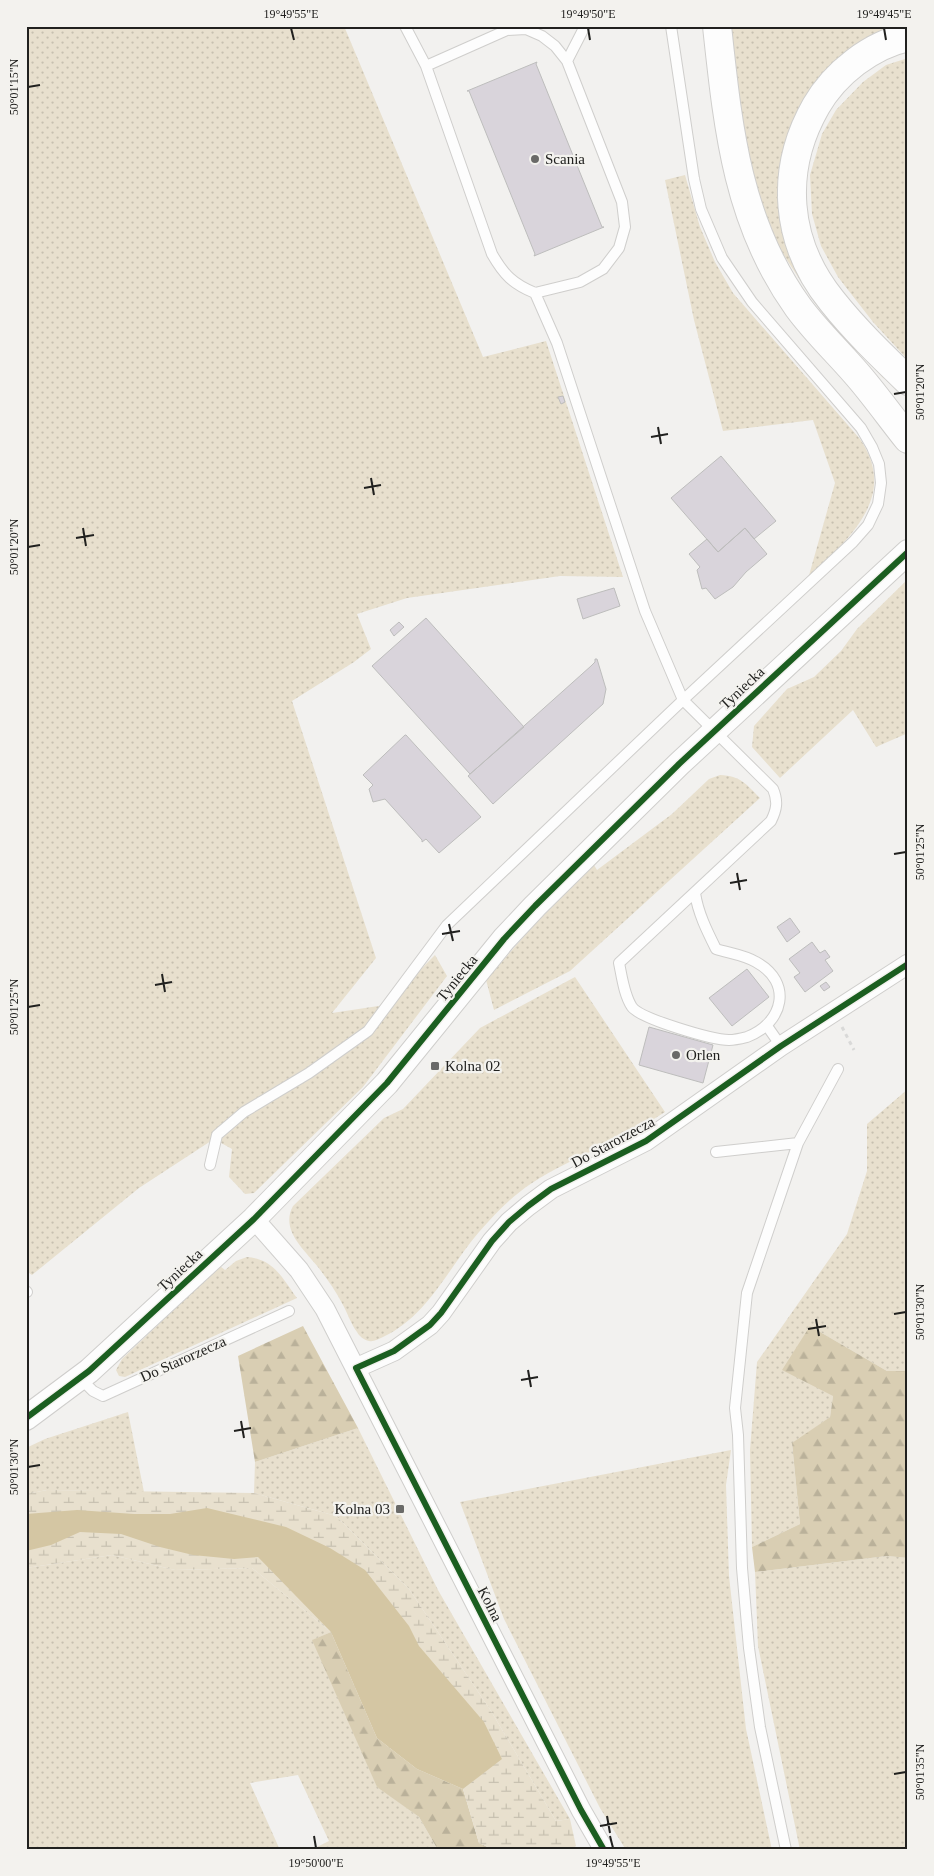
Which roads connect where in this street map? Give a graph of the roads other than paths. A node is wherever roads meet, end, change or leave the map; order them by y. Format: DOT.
graph roads {
  1 [pos="404,26"];
  2 [pos="585,26"];
  3 [pos="670,26"];
  4 [pos="717,26"];
  5 [pos="541,31"];
  6 [pos="908,37"];
  7 [pos="567,61"];
  8 [pos="426,66"];
  9 [pos="535,292"];
  10 [pos="908,381"];
  11 [pos="908,439"];
  12 [pos="908,552"];
  13 [pos="683,700"];
  14 [pos="715,731"];
  15 [pos="694,893"];
  16 [pos="908,964"];
  17 [pos="767,1026"];
  18 [pos="781,1046"];
  19 [pos="838,1069"];
  20 [pos="798,1143"];
  21 [pos="716,1152"];
  22 [pos="210,1165"];
  23 [pos="254,1218"];
  24 [pos="289,1311"];
  25 [pos="356,1368"];
  26 [pos="80,1378"];
  27 [pos="26,1418"];
  28 [pos="604,1850"];
  29 [pos="786,1850"];
  1 -- 8 [label="lane"];
  2 -- 7 [label="lane"];
  3 -- 13 [label="lane"];
  4 -- 11 [label="highway"];
  5 -- 7 [label="lane"];
  5 -- 8 [label="lane"];
  6 -- 10 [label="highway"];
  7 -- 9 [label="lane"];
  8 -- 9 [label="lane"];
  9 -- 13 [label="lane"];
  12 -- 14 [label="street, Tyniecka"];
  13 -- 14 [label="lane"];
  13 -- 22 [label="lane"];
  14 -- 15 [label="lane"];
  14 -- 23 [label="street, Tyniecka"];
  15 -- 17 [label="lane"];
  15 -- 17 [label="lane"];
  16 -- 18 [label="street, Do Starorzecza"];
  17 -- 18 [label="lane"];
  18 -- 25 [label="street, Do Starorzecza"];
  19 -- 20 [label="lane"];
  20 -- 21 [label="lane"];
  20 -- 29 [label="lane"];
  23 -- 25 [label="street"];
  23 -- 26 [label="street, Tyniecka"];
  24 -- 26 [label="lane, Do Starorzecza"];
  25 -- 28 [label="street, Kolna"];
  26 -- 27 [label="street, Tyniecka"];
}
